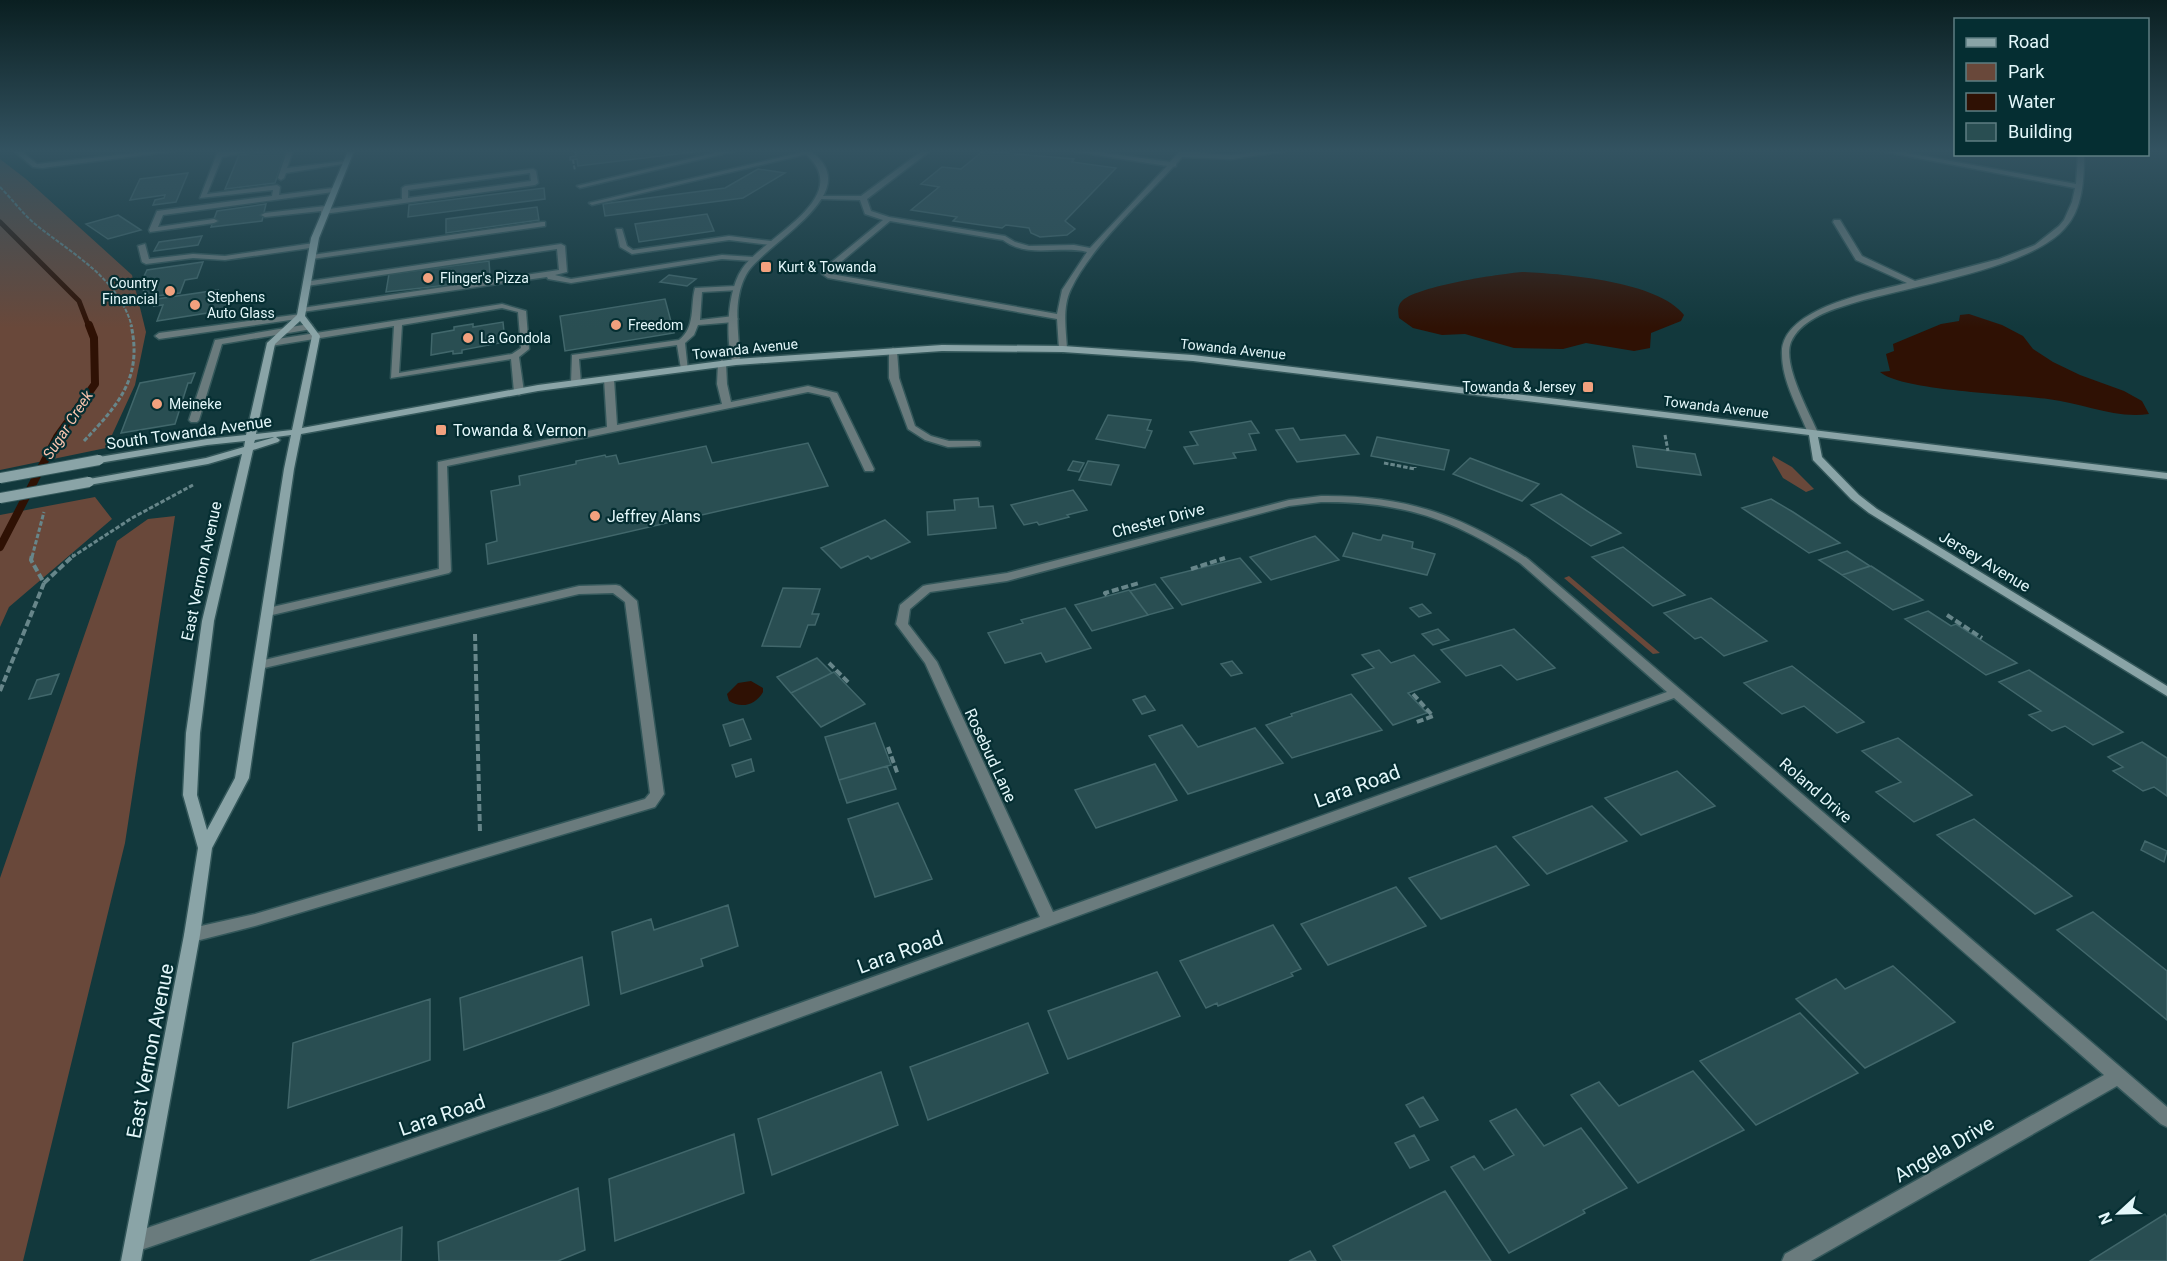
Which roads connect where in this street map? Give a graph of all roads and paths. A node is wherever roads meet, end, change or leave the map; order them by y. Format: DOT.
graph roads {
  1 [pos="22,210"];
  2 [pos="184,210"];
  3 [pos="325,210"];
  4 [pos="810,210"];
  5 [pos="867,210"];
  6 [pos="1131,210"];
  7 [pos="2073,210"];
  8 [pos="266,215"];
  9 [pos="888,219"];
  10 [pos="214,221"];
  11 [pos="1838,222"];
  12 [pos="542,224"];
  13 [pos="619,231"];
  14 [pos="744,240"];
  15 [pos="771,243"];
  16 [pos="314,245"];
  17 [pos="142,246"];
  18 [pos="1092,251"];
  19 [pos="312,257"];
  20 [pos="722,257"];
  21 [pos="753,259"];
  22 [pos="541,275"];
  23 [pos="307,284"];
  24 [pos="1915,284"];
  25 [pos="736,288"];
  26 [pos="302,313"];
  27 [pos="1062,317"];
  28 [pos="734,319"];
  29 [pos="695,323"];
  30 [pos="398,324"];
  31 [pos="309,327"];
  32 [pos="285,331"];
  33 [pos="159,336"];
  34 [pos="316,336"];
  35 [pos="681,342"];
  36 [pos="271,343"];
  37 [pos="1063,349"];
  38 [pos="893,351"];
  39 [pos="515,356"];
  40 [pos="736,362"];
  41 [pos="722,363"];
  42 [pos="685,369"];
  43 [pos="609,379"];
  44 [pos="576,383"];
  45 [pos="519,392"];
  46 [pos="728,405"];
  47 [pos="194,420"];
  48 [pos="612,429"];
  49 [pos="296,432"];
  50 [pos="1813,433"];
  51 [pos="1665,435"];
  52 [pos="251,437"];
  53 [pos="977,444"];
  54 [pos="77,448"];
  55 [pos="248,449"];
  56 [pos="1668,451"];
  57 [pos="1384,463"];
  58 [pos="1415,467"];
  59 [pos="869,469"];
  60 [pos="2167,476"];
  61 [pos="0,478"];
  62 [pos="197,483"];
  63 [pos="0,498"];
  64 [pos="45,508"];
  65 [pos="1427,511"];
  66 [pos="1225,558"];
  67 [pos="1191,569"];
  68 [pos="44,583"];
  69 [pos="1139,583"];
  70 [pos="1107,595"];
  71 [pos="904,608"];
  72 [pos="268,612"];
  73 [pos="474,615"];
  74 [pos="1947,615"];
  75 [pos="1982,638"];
  76 [pos="830,663"];
  77 [pos="260,665"];
  78 [pos="850,684"];
  79 [pos="0,692"];
  80 [pos="2167,692"];
  81 [pos="1676,693"];
  82 [pos="1413,694"];
  83 [pos="1414,723"];
  84 [pos="888,747"];
  85 [pos="898,775"];
  86 [pos="205,848"];
  87 [pos="480,852"];
  88 [pos="1049,920"];
  89 [pos="192,935"];
  90 [pos="2118,1076"];
  91 [pos="2167,1118"];
  92 [pos="135,1242"];
  93 [pos="132,1261"];
  94 [pos="1792,1261"];
  1 -- 54 [label="path"];
  2 -- 10 [label="street"];
  3 -- 8 [label="street"];
  3 -- 16 [label="main road"];
  4 -- 15 [label="street"];
  5 -- 9 [label="street"];
  6 -- 18 [label="street"];
  7 -- 24 [label="street"];
  9 -- 18 [label="street"];
  9 -- 27 [label="street"];
  11 -- 24 [label="street"];
  12 -- 19 [label="street"];
  13 -- 14 [label="street"];
  14 -- 15 [label="street"];
  14 -- 20 [label="street"];
  15 -- 21 [label="street"];
  16 -- 17 [label="street"];
  16 -- 19 [label="main road"];
  18 -- 27 [label="street"];
  19 -- 23 [label="main road"];
  20 -- 21 [label="street"];
  20 -- 22 [label="street"];
  21 -- 25 [label="street"];
  22 -- 23 [label="street"];
  22 -- 26 [label="street"];
  23 -- 26 [label="main road"];
  24 -- 50 [label="street"];
  25 -- 28 [label="street"];
  25 -- 29 [label="street"];
  26 -- 31 [label="main road"];
  26 -- 32 [label="main road"];
  26 -- 33 [label="street"];
  27 -- 37 [label="street"];
  28 -- 29 [label="street"];
  28 -- 40 [label="street"];
  29 -- 35 [label="street"];
  30 -- 34 [label="street"];
  30 -- 39 [label="street"];
  30 -- 39 [label="street"];
  31 -- 32 [label="street"];
  31 -- 34 [label="main road"];
  32 -- 36 [label="main road"];
  32 -- 47 [label="street"];
  34 -- 36 [label="street"];
  34 -- 49 [label="main road, East Vernon Avenue"];
  35 -- 42 [label="street"];
  35 -- 44 [label="street"];
  36 -- 52 [label="main road, East Vernon Avenue"];
  37 -- 38 [label="main road, Towanda Avenue"];
  37 -- 50 [label="main road, Towanda Avenue"];
  38 -- 40 [label="main road, Towanda Avenue"];
  38 -- 53 [label="street"];
  39 -- 45 [label="street"];
  40 -- 41 [label="main road, Towanda Avenue"];
  41 -- 42 [label="main road, Towanda Avenue"];
  41 -- 46 [label="street"];
  42 -- 43 [label="main road, Towanda Avenue"];
  43 -- 44 [label="main road, Towanda Avenue"];
  43 -- 48 [label="street"];
  44 -- 45 [label="main road, Towanda Avenue"];
  45 -- 49 [label="main road, Towanda Avenue"];
  46 -- 48 [label="street"];
  46 -- 59 [label="street"];
  48 -- 72 [label="street"];
  49 -- 52 [label="main road, South Towanda Avenue"];
  49 -- 55 [label="main road, South Towanda Avenue"];
  49 -- 72 [label="main road, East Vernon Avenue"];
  50 -- 60 [label="main road, Towanda Avenue"];
  50 -- 80 [label="main road, Jersey Avenue"];
  51 -- 56 [label="path"];
  52 -- 55 [label="main road, East Vernon Avenue"];
  52 -- 61 [label="main road, South Towanda Avenue, bridge"];
  55 -- 63 [label="main road, South Towanda Avenue, bridge"];
  55 -- 86 [label="main road, East Vernon Avenue"];
  57 -- 58 [label="path"];
  62 -- 68 [label="path"];
  64 -- 68 [label="path"];
  65 -- 71 [label="street, Chester Drive"];
  65 -- 81 [label="street, Roland Drive"];
  66 -- 67 [label="path"];
  68 -- 79 [label="path"];
  69 -- 70 [label="path"];
  71 -- 88 [label="street, Rosebud Lane"];
  72 -- 77 [label="main road, East Vernon Avenue"];
  73 -- 77 [label="street"];
  73 -- 87 [label="path"];
  73 -- 87 [label="street"];
  74 -- 75 [label="path"];
  76 -- 78 [label="path"];
  77 -- 86 [label="main road, East Vernon Avenue"];
  81 -- 88 [label="street, Lara Road"];
  81 -- 90 [label="street, Roland Drive"];
  82 -- 83 [label="path"];
  84 -- 85 [label="path"];
  86 -- 89 [label="main road, East Vernon Avenue"];
  87 -- 89 [label="street"];
  88 -- 92 [label="street, Lara Road"];
  89 -- 92 [label="main road, East Vernon Avenue"];
  90 -- 91 [label="street, Roland Drive"];
  90 -- 94 [label="street, Angela Drive"];
  92 -- 93 [label="main road, East Vernon Avenue"];
}
